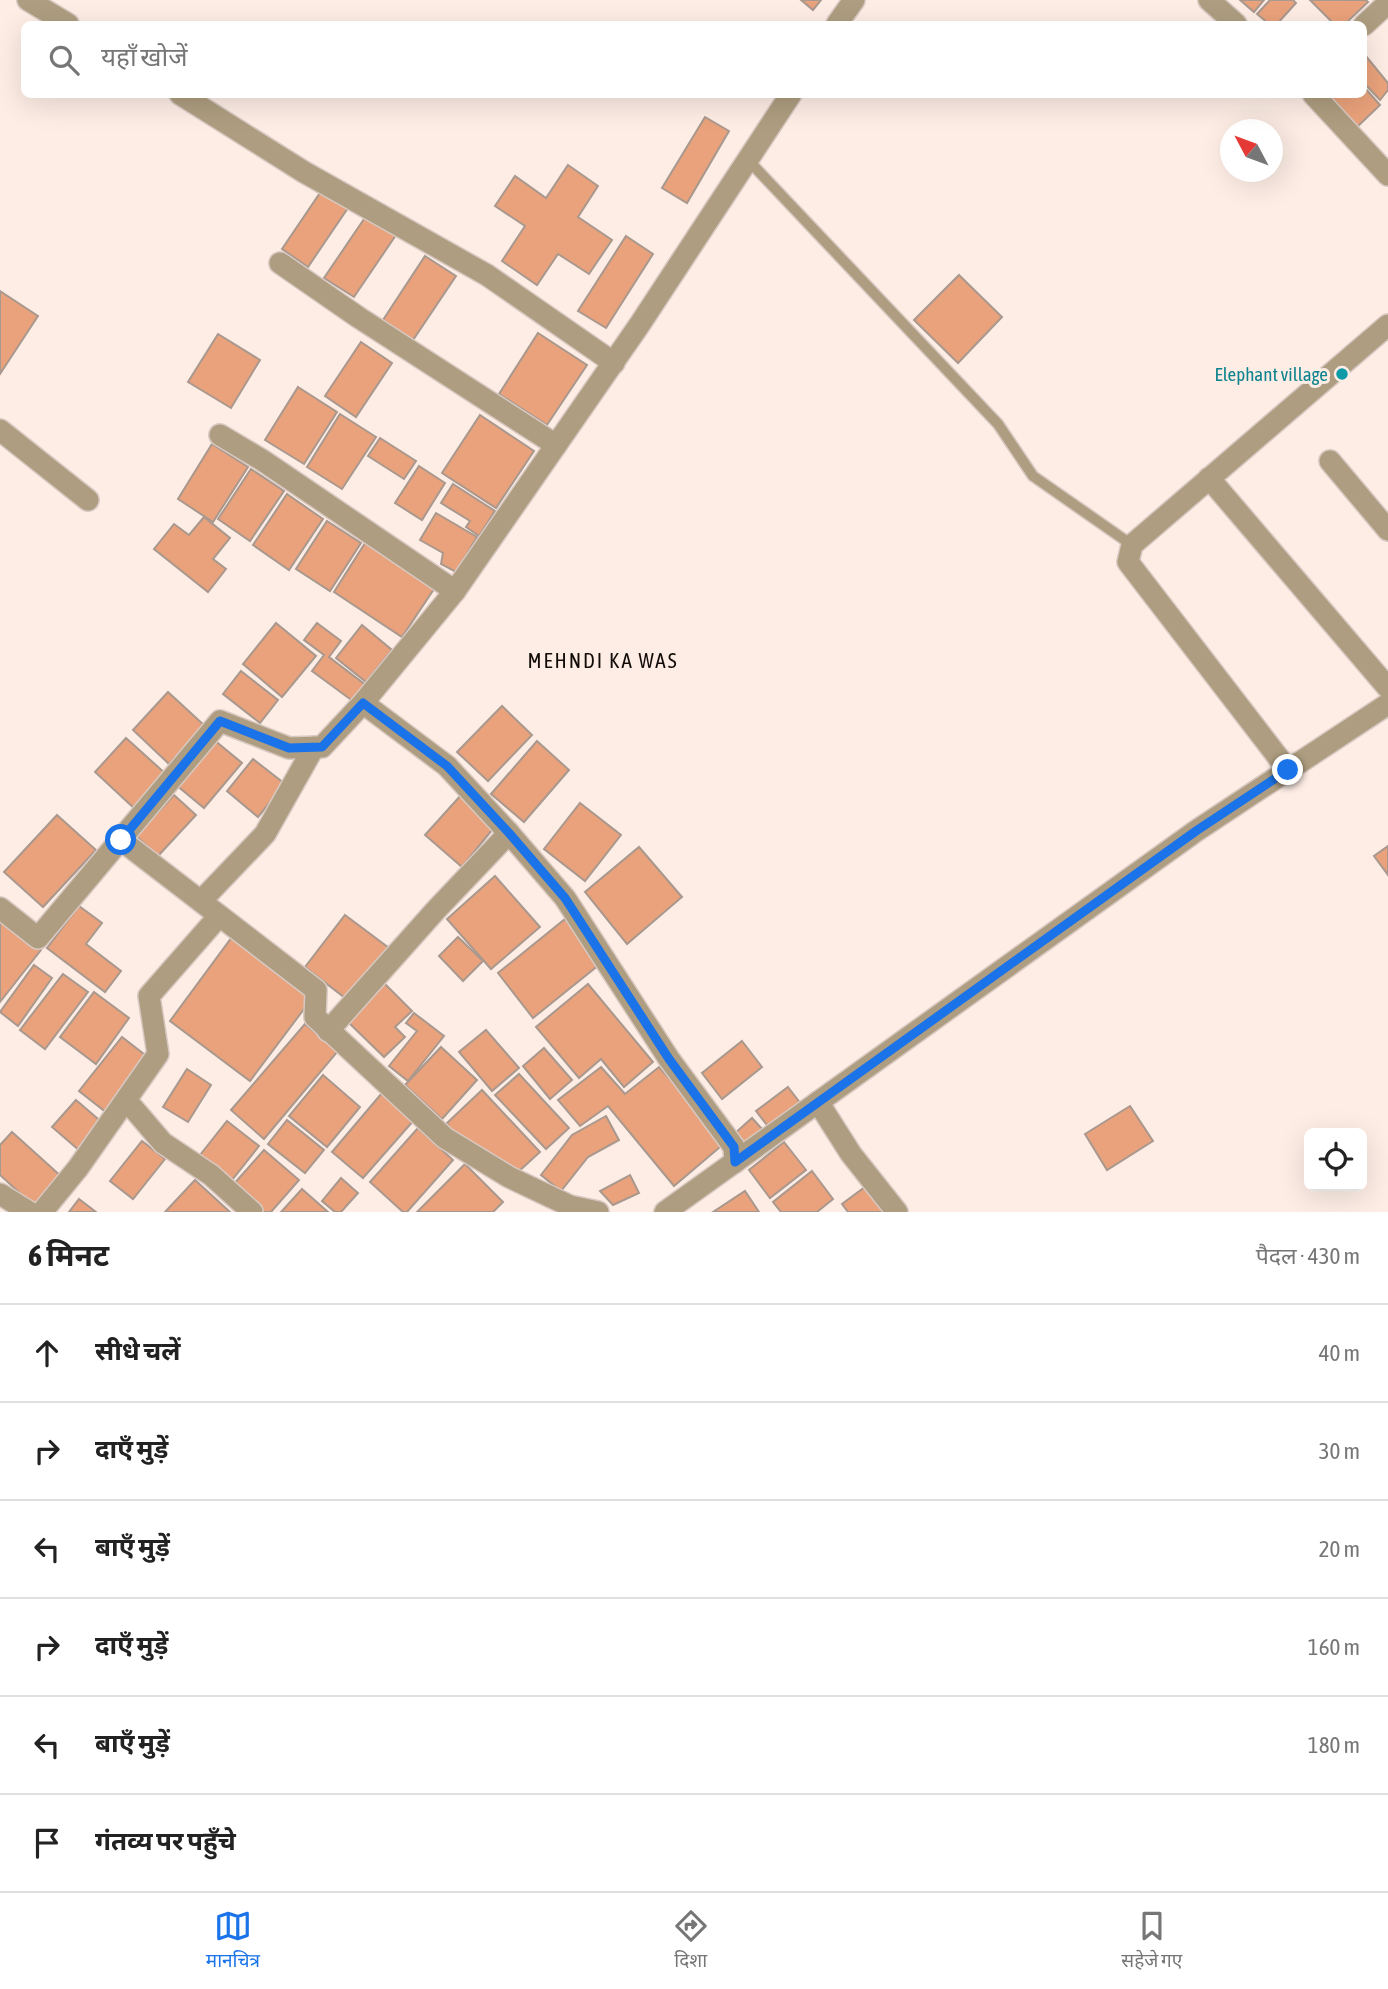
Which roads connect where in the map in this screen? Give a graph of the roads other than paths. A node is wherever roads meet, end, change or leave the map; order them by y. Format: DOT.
graph roads {
  1 [pos="28,0"];
  2 [pos="854,0"];
  3 [pos="1209,0"];
  4 [pos="1388,3"];
  5 [pos="63,21"];
  6 [pos="840,21"];
  7 [pos="1233,21"];
  8 [pos="1367,21"];
  9 [pos="186,98"];
  10 [pos="788,98"];
  11 [pos="1317,98"];
  12 [pos="748,160"];
  13 [pos="1388,175"];
  14 [pos="280,263"];
  15 [pos="1385,334"];
  16 [pos="614,363"];
  17 [pos="0,430"];
  18 [pos="220,435"];
  19 [pos="556,446"];
  20 [pos="1330,461"];
  21 [pos="1209,478"];
  22 [pos="88,500"];
  23 [pos="1388,530"];
  24 [pos="1132,545"];
  25 [pos="455,591"];
  26 [pos="1388,688"];
  27 [pos="363,703"];
  28 [pos="1388,704"];
  29 [pos="314,747"];
  30 [pos="1288,770"];
  31 [pos="509,833"];
  32 [pos="121,840"];
  33 [pos="201,901"];
  34 [pos="0,908"];
  35 [pos="219,916"];
  36 [pos="328,1031"];
  37 [pos="127,1101"];
  38 [pos="818,1102"];
  39 [pos="735,1162"];
  40 [pos="0,1194"];
  41 [pos="564,1209"];
  42 [pos="29,1212"];
  43 [pos="42,1212"];
  44 [pos="252,1212"];
  45 [pos="598,1212"];
  46 [pos="665,1212"];
  47 [pos="897,1212"];
  1 -- 5 [label="street"];
  2 -- 6 [label="street"];
  3 -- 7 [label="street"];
  4 -- 8 [label="street"];
  9 -- 16 [label="street"];
  10 -- 12 [label="street"];
  11 -- 13 [label="street"];
  12 -- 16 [label="street"];
  12 -- 24 [label="lane"];
  14 -- 19 [label="street"];
  15 -- 21 [label="street"];
  16 -- 19 [label="street"];
  17 -- 22 [label="street"];
  18 -- 25 [label="street"];
  19 -- 25 [label="street"];
  20 -- 23 [label="street"];
  21 -- 24 [label="street"];
  21 -- 26 [label="street"];
  24 -- 30 [label="street"];
  25 -- 27 [label="street"];
  27 -- 29 [label="street"];
  27 -- 31 [label="street"];
  28 -- 30 [label="street"];
  29 -- 32 [label="street"];
  29 -- 33 [label="street"];
  30 -- 38 [label="street"];
  31 -- 36 [label="street"];
  31 -- 39 [label="street"];
  32 -- 33 [label="street"];
  32 -- 34 [label="street"];
  33 -- 35 [label="street"];
  35 -- 36 [label="street"];
  35 -- 37 [label="street"];
  36 -- 41 [label="street"];
  37 -- 43 [label="street"];
  37 -- 44 [label="street"];
  38 -- 39 [label="street"];
  38 -- 47 [label="street"];
  39 -- 46 [label="street"];
  40 -- 42 [label="street"];
  41 -- 45 [label="street"];
}
